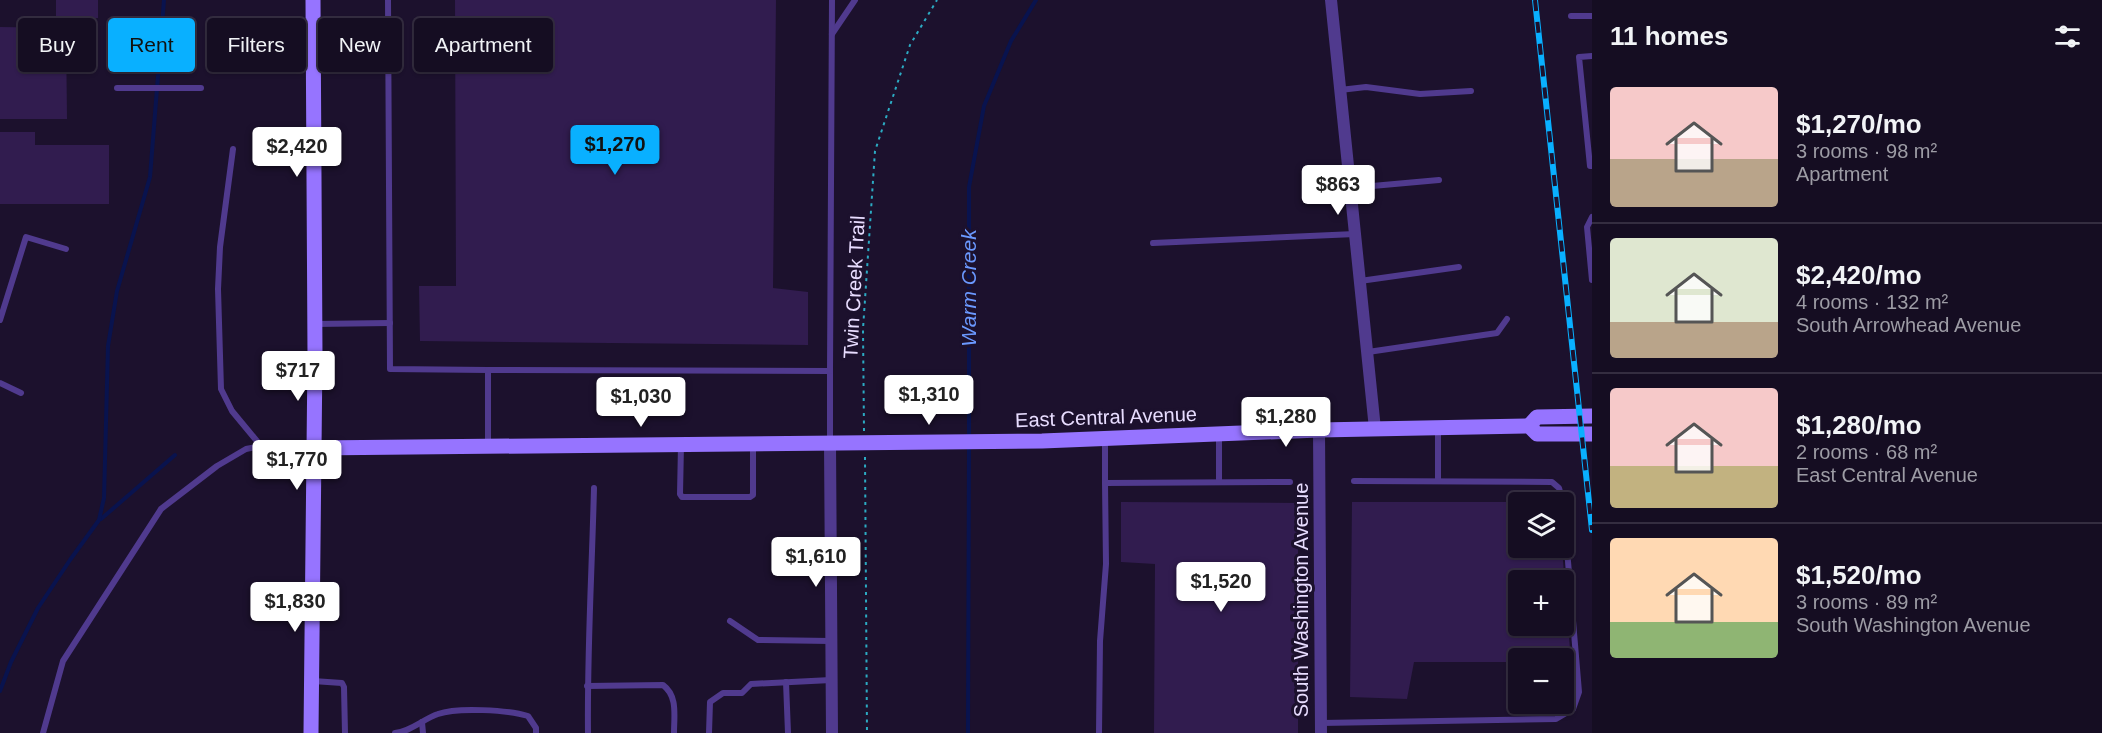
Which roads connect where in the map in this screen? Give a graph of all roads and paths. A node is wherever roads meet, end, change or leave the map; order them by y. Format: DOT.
graph roads {
  1 [pos="313,0"];
  2 [pos="388,0"];
  3 [pos="832,0"];
  4 [pos="855,0"];
  5 [pos="937,0"];
  6 [pos="1331,0"];
  7 [pos="1571,16"];
  8 [pos="1592,16"];
  9 [pos="831,35"];
  10 [pos="1592,56"];
  11 [pos="117,88"];
  12 [pos="201,88"];
  13 [pos="1340,90"];
  14 [pos="1471,91"];
  15 [pos="233,149"];
  16 [pos="1592,166"];
  17 [pos="1439,180"];
  18 [pos="1350,188"];
  19 [pos="1592,217"];
  20 [pos="1355,234"];
  21 [pos="1153,243"];
  22 [pos="66,249"];
  23 [pos="1459,267"];
  24 [pos="1360,280"];
  25 [pos="1592,280"];
  26 [pos="1507,319"];
  27 [pos="0,321"];
  28 [pos="390,323"];
  29 [pos="315,324"];
  30 [pos="1367,352"];
  31 [pos="488,370"];
  32 [pos="830,371"];
  33 [pos="0,383"];
  34 [pos="21,393"];
  35 [pos="1592,416"];
  36 [pos="1529,426"];
  37 [pos="1438,428"];
  38 [pos="1375,429"];
  39 [pos="1319,430"];
  40 [pos="1219,434"];
  41 [pos="1592,434"];
  42 [pos="1105,439"];
  43 [pos="830,443"];
  44 [pos="865,443"];
  45 [pos="681,444"];
  46 [pos="753,444"];
  47 [pos="261,446"];
  48 [pos="488,447"];
  49 [pos="314,448"];
  50 [pos="1354,481"];
  51 [pos="1219,482"];
  52 [pos="1290,482"];
  53 [pos="1438,482"];
  54 [pos="1105,483"];
  55 [pos="594,488"];
  56 [pos="730,621"];
  57 [pos="831,641"];
  58 [pos="831,680"];
  59 [pos="311,681"];
  60 [pos="786,682"];
  61 [pos="587,686"];
  62 [pos="422,722"];
  63 [pos="1321,728"];
  64 [pos="43,733"];
  65 [pos="311,733"];
  66 [pos="345,733"];
  67 [pos="395,733"];
  68 [pos="423,733"];
  69 [pos="536,733"];
  70 [pos="588,733"];
  71 [pos="674,733"];
  72 [pos="709,733"];
  73 [pos="788,733"];
  74 [pos="832,733"];
  75 [pos="867,733"];
  76 [pos="1099,733"];
  1 -- 29 [label="street"];
  2 -- 28 [label="lane"];
  3 -- 9 [label="lane"];
  4 -- 9 [label="lane"];
  5 -- 44 [label="path, Twin Creek Trail"];
  6 -- 13 [label="street"];
  7 -- 8 [label="lane"];
  9 -- 32 [label="lane"];
  10 -- 16 [label="lane"];
  11 -- 12 [label="lane"];
  13 -- 14 [label="lane"];
  13 -- 18 [label="street"];
  15 -- 47 [label="lane"];
  17 -- 18 [label="lane"];
  18 -- 20 [label="street"];
  19 -- 25 [label="lane"];
  20 -- 21 [label="lane"];
  20 -- 24 [label="street"];
  22 -- 27 [label="lane"];
  23 -- 24 [label="lane"];
  24 -- 30 [label="street"];
  26 -- 30 [label="lane"];
  28 -- 29 [label="lane"];
  28 -- 31 [label="lane"];
  29 -- 49 [label="street"];
  30 -- 38 [label="street"];
  31 -- 32 [label="lane"];
  31 -- 48 [label="lane"];
  32 -- 43 [label="lane"];
  33 -- 34 [label="lane"];
  35 -- 36 [label="street, East Central Avenue"];
  36 -- 37 [label="street, East Central Avenue"];
  36 -- 41 [label="street, East Central Avenue"];
  37 -- 38 [label="street, East Central Avenue"];
  37 -- 53 [label="lane"];
  38 -- 39 [label="street, East Central Avenue"];
  39 -- 40 [label="street, East Central Avenue"];
  39 -- 63 [label="street, South Washington Avenue"];
  40 -- 42 [label="street, East Central Avenue"];
  40 -- 51 [label="lane"];
  42 -- 44 [label="street, East Central Avenue"];
  42 -- 54 [label="lane"];
  43 -- 44 [label="street, East Central Avenue"];
  43 -- 46 [label="street, East Central Avenue"];
  43 -- 57 [label="street"];
  44 -- 75 [label="path, Twin Creek Trail"];
  45 -- 46 [label="street, East Central Avenue"];
  45 -- 46 [label="lane"];
  45 -- 48 [label="street, East Central Avenue"];
  47 -- 49 [label="lane"];
  47 -- 64 [label="lane"];
  48 -- 49 [label="street, East Central Avenue"];
  49 -- 59 [label="street"];
  50 -- 53 [label="lane"];
  51 -- 52 [label="lane"];
  51 -- 54 [label="lane"];
  53 -- 63 [label="lane"];
  54 -- 76 [label="lane"];
  55 -- 61 [label="lane"];
  56 -- 57 [label="lane"];
  57 -- 58 [label="street"];
  58 -- 60 [label="lane"];
  58 -- 74 [label="street"];
  59 -- 65 [label="street"];
  59 -- 66 [label="lane"];
  60 -- 72 [label="lane"];
  60 -- 73 [label="lane"];
  61 -- 70 [label="lane"];
  61 -- 71 [label="lane"];
  62 -- 67 [label="lane"];
  62 -- 68 [label="lane"];
  62 -- 69 [label="lane"];
}
